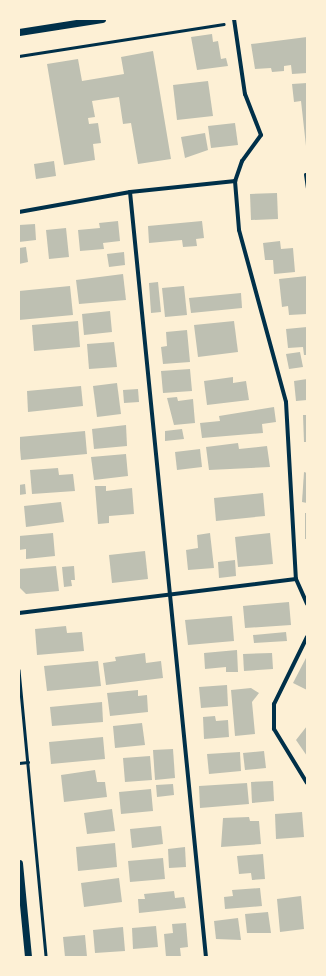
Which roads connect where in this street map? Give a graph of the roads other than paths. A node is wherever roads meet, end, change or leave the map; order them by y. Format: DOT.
graph roads {
  1 [pos="102,19"];
  2 [pos="234,20"];
  3 [pos="19,32"];
  4 [pos="305,174"];
  5 [pos="235,181"];
  6 [pos="307,188"];
  7 [pos="130,192"];
  8 [pos="19,212"];
  9 [pos="296,580"];
  10 [pos="170,595"];
  11 [pos="307,604"];
  12 [pos="19,613"];
  13 [pos="307,637"];
  14 [pos="307,781"];
  15 [pos="19,863"];
  16 [pos="28,957"];
  17 [pos="206,957"];
  1 -- 3 [label="street"];
  2 -- 5 [label="street"];
  4 -- 6 [label="lane"];
  5 -- 7 [label="street"];
  5 -- 9 [label="street"];
  7 -- 8 [label="street"];
  7 -- 10 [label="street"];
  9 -- 10 [label="street"];
  9 -- 11 [label="street"];
  10 -- 12 [label="street"];
  10 -- 17 [label="street"];
  13 -- 14 [label="street"];
  15 -- 16 [label="street"];
}
